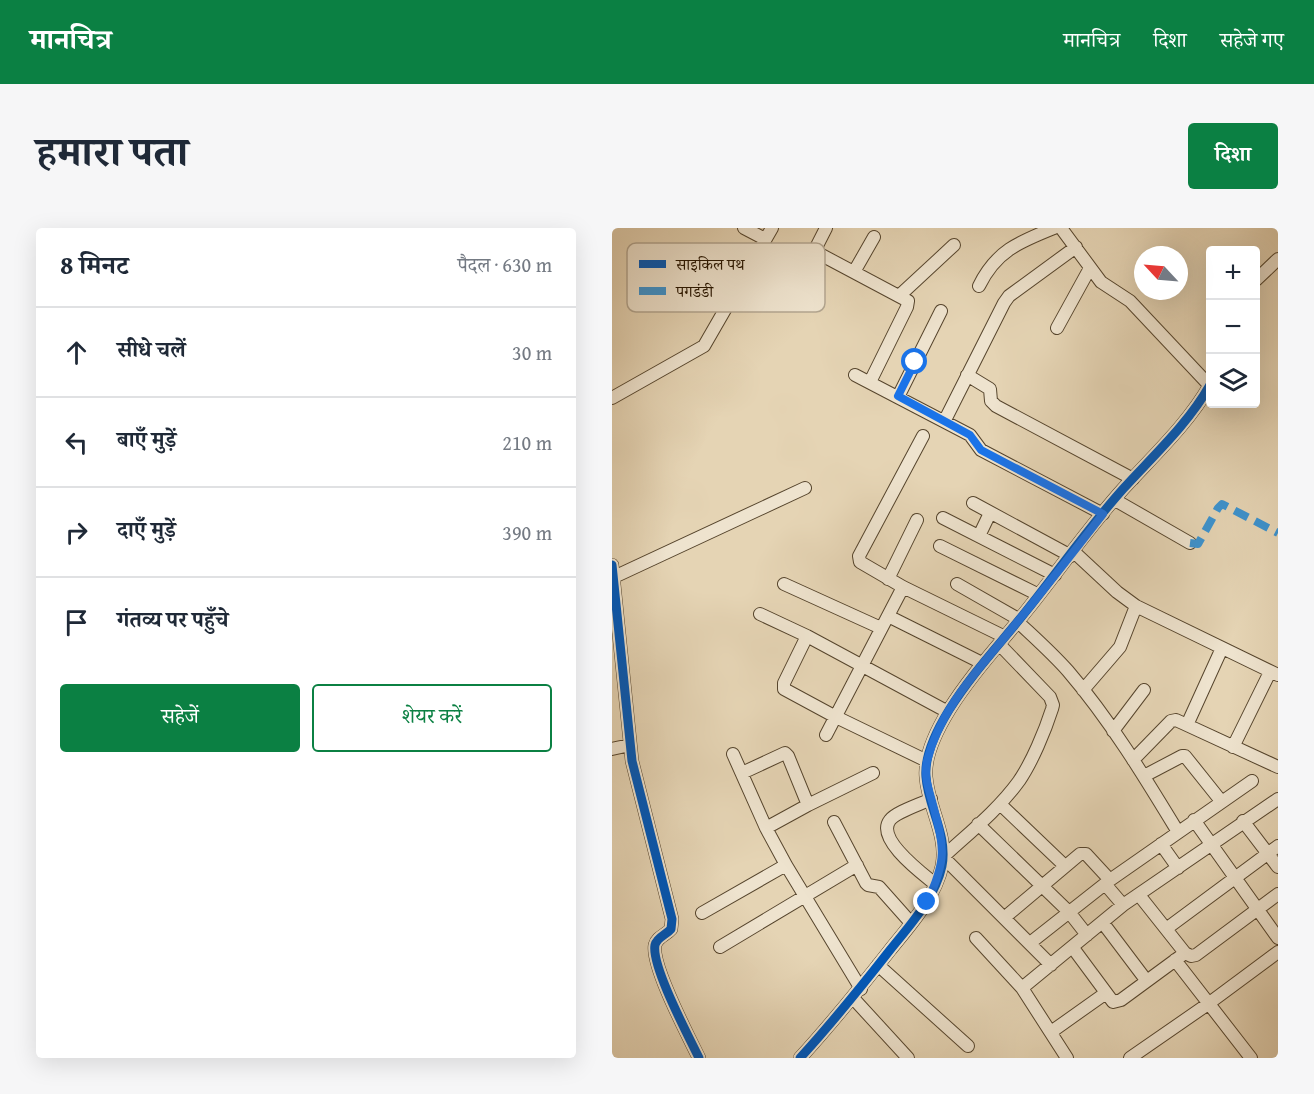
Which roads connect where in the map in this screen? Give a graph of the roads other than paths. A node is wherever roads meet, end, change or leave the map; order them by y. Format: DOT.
graph roads {
  1 [pos="744,228"];
  2 [pos="826,228"];
  3 [pos="1054,228"];
  4 [pos="1061,228"];
  5 [pos="769,233"];
  6 [pos="874,237"];
  7 [pos="818,243"];
  8 [pos="954,245"];
  9 [pos="1076,247"];
  10 [pos="825,257"];
  11 [pos="1278,259"];
  12 [pos="1090,268"];
  13 [pos="854,272"];
  14 [pos="1260,276"];
  15 [pos="979,286"];
  16 [pos="899,296"];
  17 [pos="942,311"];
  18 [pos="724,312"];
  19 [pos="1057,328"];
  20 [pos="855,375"];
  21 [pos="967,375"];
  22 [pos="1206,381"];
  23 [pos="870,382"];
  24 [pos="1206,391"];
  25 [pos="898,396"];
  26 [pos="612,398"];
  27 [pos="945,420"];
  28 [pos="923,436"];
  29 [pos="1133,479"];
  30 [pos="805,488"];
  31 [pos="1115,500"];
  32 [pos="973,503"];
  33 [pos="990,513"];
  34 [pos="1103,514"];
  35 [pos="943,519"];
  36 [pos="917,520"];
  37 [pos="979,536"];
  38 [pos="1190,543"];
  39 [pos="940,546"];
  40 [pos="1072,554"];
  41 [pos="613,571"];
  42 [pos="1056,575"];
  43 [pos="888,579"];
  44 [pos="784,584"];
  45 [pos="957,584"];
  46 [pos="903,586"];
  47 [pos="1039,595"];
  48 [pos="1136,606"];
  49 [pos="760,614"];
  50 [pos="888,616"];
  51 [pos="1019,621"];
  52 [pos="881,628"];
  53 [pos="807,636"];
  54 [pos="1002,640"];
  55 [pos="1222,648"];
  56 [pos="982,663"];
  57 [pos="861,665"];
  58 [pos="1274,674"];
  59 [pos="1083,690"];
  60 [pos="1143,690"];
  61 [pos="948,712"];
  62 [pos="834,716"];
  63 [pos="1187,725"];
  64 [pos="1113,731"];
  65 [pos="826,735"];
  66 [pos="630,745"];
  67 [pos="1233,747"];
  68 [pos="612,749"];
  69 [pos="733,754"];
  70 [pos="1133,760"];
  71 [pos="927,761"];
  72 [pos="1278,767"];
  73 [pos="742,773"];
  74 [pos="873,774"];
  75 [pos="1144,776"];
  76 [pos="1252,781"];
  77 [pos="932,799"];
  78 [pos="1278,799"];
  79 [pos="1221,801"];
  80 [pos="1000,804"];
  81 [pos="808,805"];
  82 [pos="1194,820"];
  83 [pos="1244,821"];
  84 [pos="834,822"];
  85 [pos="978,824"];
  86 [pos="766,828"];
  87 [pos="1178,832"];
  88 [pos="1161,844"];
  89 [pos="1210,845"];
  90 [pos="1273,850"];
  91 [pos="943,857"];
  92 [pos="786,864"];
  93 [pos="857,865"];
  94 [pos="1065,866"];
  95 [pos="1278,867"];
  96 [pos="1178,868"];
  97 [pos="1235,879"];
  98 [pos="1108,882"];
  99 [pos="935,884"];
  100 [pos="1042,885"];
  101 [pos="1278,894"];
  102 [pos="1139,895"];
  103 [pos="806,897"];
  104 [pos="1123,905"];
  105 [pos="1257,910"];
  106 [pos="1069,912"];
  107 [pos="702,913"];
  108 [pos="1004,918"];
  109 [pos="911,923"];
  110 [pos="1103,923"];
  111 [pos="1166,929"];
  112 [pos="1087,935"];
  113 [pos="976,938"];
  114 [pos="1278,938"];
  115 [pos="1030,943"];
  116 [pos="720,947"];
  117 [pos="1073,948"];
  118 [pos="1278,952"];
  119 [pos="1180,956"];
  120 [pos="878,965"];
  121 [pos="1051,965"];
  122 [pos="1146,980"];
  123 [pos="1022,988"];
  124 [pos="857,993"];
  125 [pos="1106,993"];
  126 [pos="1208,1004"];
  127 [pos="1052,1032"];
  128 [pos="968,1046"];
  129 [pos="699,1058"];
  130 [pos="800,1058"];
  131 [pos="908,1058"];
  132 [pos="1067,1058"];
  133 [pos="1130,1058"];
  134 [pos="1251,1058"];
  1 -- 5 [label="street"];
  2 -- 7 [label="street"];
  3 -- 15 [label="street"];
  4 -- 9 [label="street"];
  6 -- 13 [label="street"];
  8 -- 16 [label="street"];
  9 -- 12 [label="street"];
  9 -- 21 [label="street"];
  10 -- 13 [label="street"];
  11 -- 14 [label="street"];
  12 -- 19 [label="street"];
  12 -- 22 [label="street"];
  13 -- 16 [label="street"];
  16 -- 23 [label="street"];
  17 -- 25 [label="street"];
  18 -- 26 [label="street"];
  20 -- 23 [label="street"];
  21 -- 27 [label="street"];
  21 -- 29 [label="street"];
  23 -- 25 [label="street"];
  24 -- 29 [label="street"];
  25 -- 27 [label="street"];
  27 -- 34 [label="street"];
  28 -- 43 [label="street"];
  29 -- 31 [label="street"];
  30 -- 41 [label="street"];
  31 -- 34 [label="street"];
  31 -- 38 [label="street"];
  32 -- 33 [label="street"];
  33 -- 37 [label="street"];
  33 -- 40 [label="street"];
  34 -- 40 [label="street"];
  35 -- 37 [label="street"];
  36 -- 43 [label="street"];
  37 -- 42 [label="street"];
  39 -- 47 [label="street"];
  40 -- 42 [label="street"];
  40 -- 48 [label="street"];
  41 -- 66 [label="street"];
  42 -- 47 [label="street"];
  43 -- 46 [label="street"];
  44 -- 52 [label="street"];
  45 -- 51 [label="street"];
  46 -- 50 [label="street"];
  46 -- 54 [label="street"];
  47 -- 51 [label="street"];
  48 -- 55 [label="street"];
  48 -- 59 [label="street"];
  49 -- 53 [label="street"];
  50 -- 52 [label="street"];
  50 -- 56 [label="street"];
  51 -- 54 [label="street"];
  51 -- 59 [label="street"];
  52 -- 57 [label="street"];
  53 -- 57 [label="street"];
  53 -- 62 [label="street"];
  54 -- 56 [label="street"];
  54 -- 80 [label="street"];
  55 -- 58 [label="street"];
  55 -- 63 [label="street"];
  56 -- 61 [label="street"];
  57 -- 61 [label="street"];
  57 -- 62 [label="street"];
  58 -- 67 [label="street"];
  59 -- 64 [label="street"];
  60 -- 64 [label="street"];
  61 -- 71 [label="street"];
  62 -- 65 [label="street"];
  62 -- 71 [label="street"];
  63 -- 67 [label="street"];
  63 -- 70 [label="street"];
  64 -- 70 [label="street"];
  66 -- 68 [label="street"];
  66 -- 129 [label="street"];
  67 -- 72 [label="street"];
  69 -- 73 [label="street"];
  70 -- 75 [label="street"];
  71 -- 77 [label="street"];
  73 -- 81 [label="street"];
  73 -- 86 [label="street"];
  74 -- 81 [label="street"];
  75 -- 79 [label="street"];
  75 -- 87 [label="street"];
  76 -- 79 [label="street"];
  77 -- 91 [label="street"];
  77 -- 99 [label="street"];
  78 -- 83 [label="street"];
  79 -- 82 [label="street"];
  80 -- 85 [label="street"];
  80 -- 94 [label="street"];
  81 -- 86 [label="street"];
  82 -- 87 [label="street"];
  82 -- 89 [label="street"];
  83 -- 89 [label="street"];
  83 -- 90 [label="street"];
  84 -- 93 [label="street"];
  85 -- 91 [label="street"];
  85 -- 100 [label="street"];
  86 -- 92 [label="street"];
  87 -- 88 [label="street"];
  88 -- 96 [label="street"];
  88 -- 98 [label="street"];
  89 -- 96 [label="street"];
  89 -- 97 [label="street"];
  90 -- 95 [label="street"];
  90 -- 97 [label="street"];
  91 -- 99 [label="street"];
  91 -- 108 [label="street"];
  92 -- 103 [label="street"];
  92 -- 107 [label="street"];
  93 -- 103 [label="street"];
  93 -- 109 [label="street"];
  94 -- 98 [label="street"];
  94 -- 100 [label="street"];
  96 -- 102 [label="street"];
  97 -- 105 [label="street"];
  97 -- 111 [label="street"];
  98 -- 104 [label="street"];
  98 -- 106 [label="street"];
  99 -- 109 [label="street"];
  100 -- 106 [label="street"];
  100 -- 108 [label="street"];
  101 -- 105 [label="street"];
  102 -- 104 [label="street"];
  102 -- 111 [label="street"];
  103 -- 116 [label="street"];
  103 -- 124 [label="street"];
  104 -- 110 [label="street"];
  105 -- 114 [label="street"];
  105 -- 119 [label="street"];
  106 -- 112 [label="street"];
  106 -- 115 [label="street"];
  108 -- 115 [label="street"];
  109 -- 120 [label="street"];
  110 -- 112 [label="street"];
  110 -- 122 [label="street"];
  111 -- 119 [label="street"];
  112 -- 117 [label="street"];
  113 -- 123 [label="street"];
  115 -- 121 [label="street"];
  117 -- 121 [label="street"];
  117 -- 125 [label="street"];
  118 -- 126 [label="street"];
  119 -- 122 [label="street"];
  119 -- 126 [label="street"];
  120 -- 124 [label="street"];
  120 -- 128 [label="street"];
  121 -- 123 [label="street"];
  122 -- 125 [label="street"];
  123 -- 127 [label="street"];
  124 -- 130 [label="street"];
  124 -- 131 [label="street"];
  125 -- 127 [label="street"];
  126 -- 133 [label="street"];
  126 -- 134 [label="street"];
  127 -- 132 [label="street"];
}
